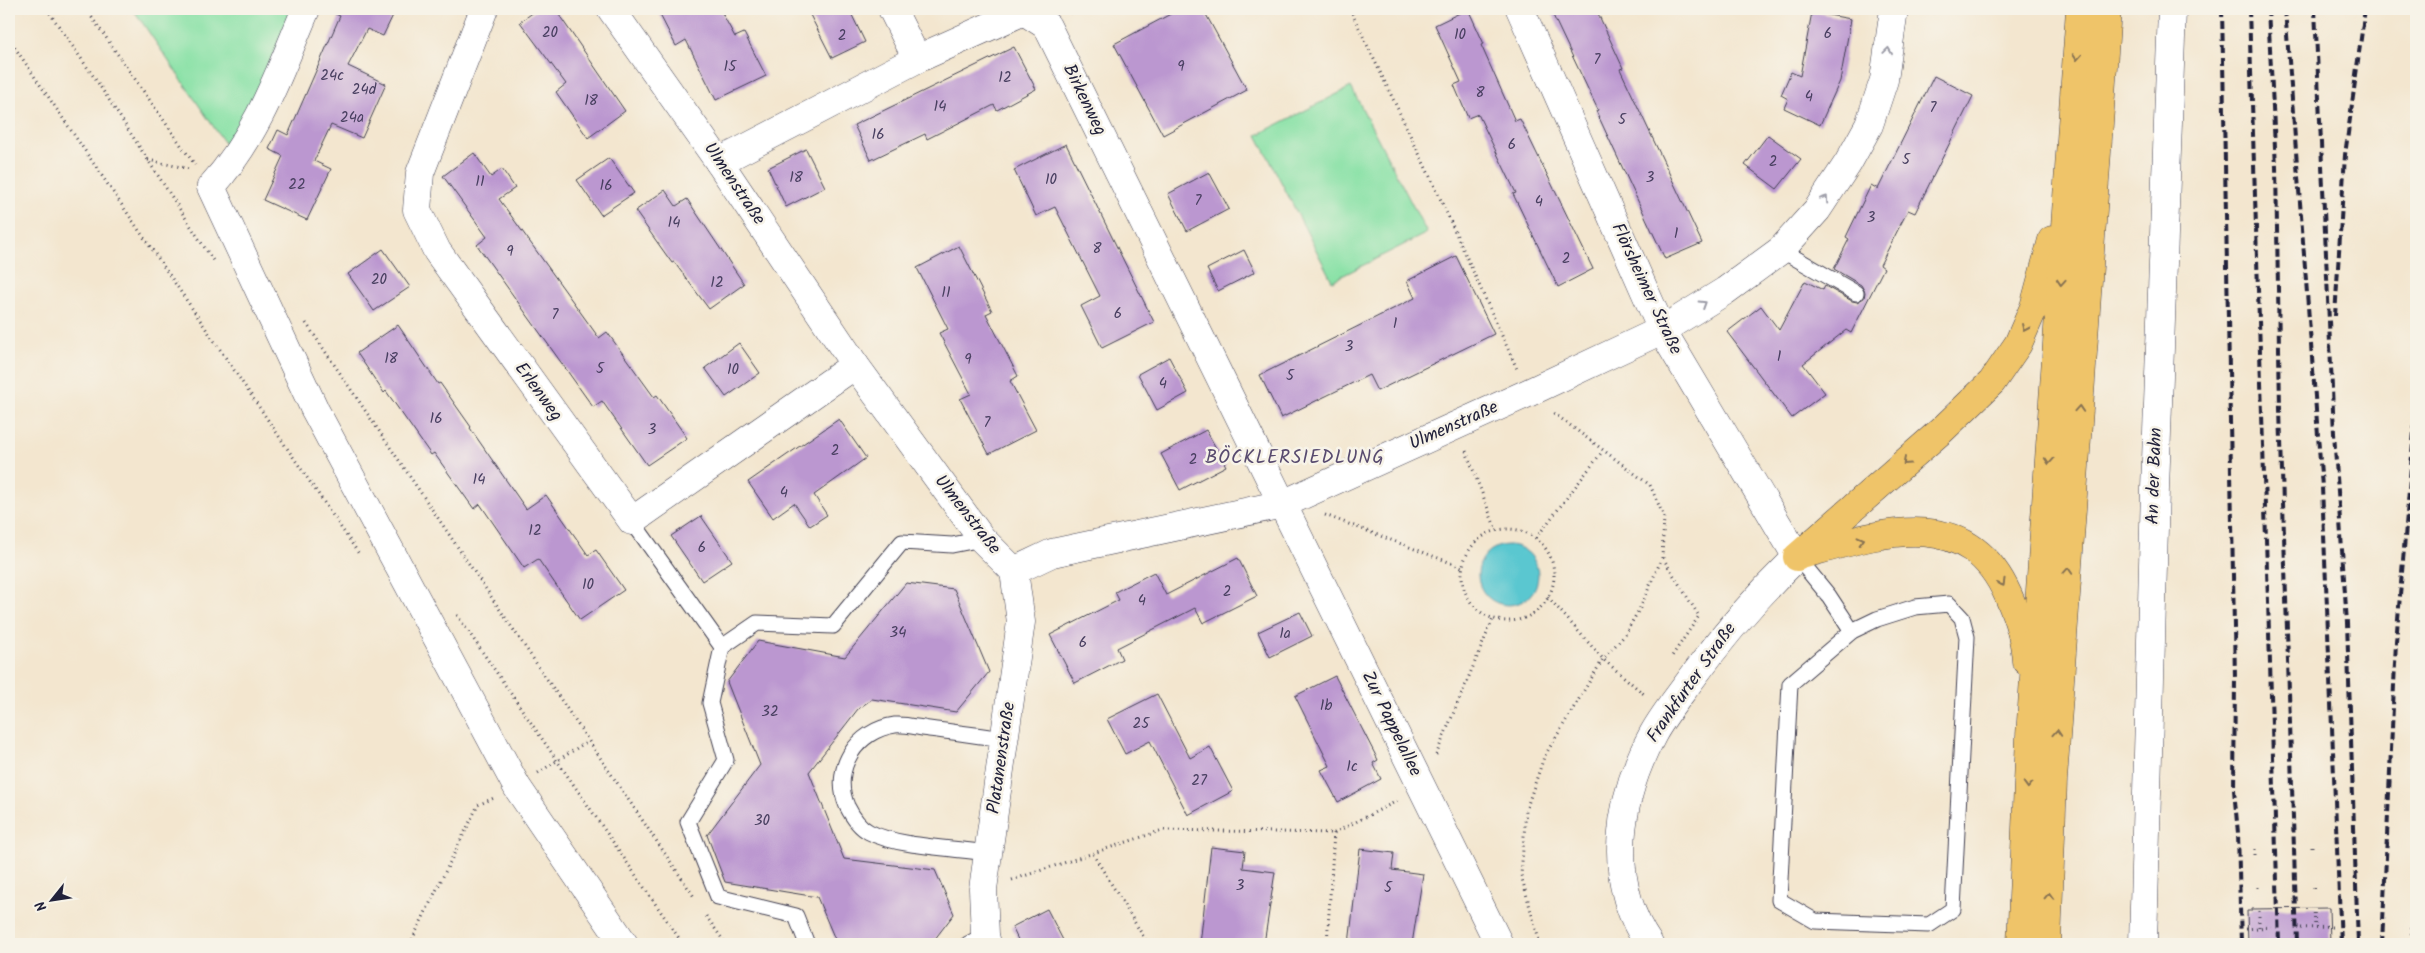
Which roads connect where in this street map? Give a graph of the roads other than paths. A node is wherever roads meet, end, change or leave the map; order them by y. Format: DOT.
graph roads {
  1 [pos="306,9"];
  2 [pos="484,9"];
  3 [pos="611,9"];
  4 [pos="892,9"];
  5 [pos="1520,9"];
  6 [pos="1894,9"];
  7 [pos="2080,9"];
  8 [pos="2106,9"];
  9 [pos="2172,9"];
  10 [pos="917,59"];
  11 [pos="719,162"];
  12 [pos="2068,181"];
  13 [pos="1782,250"];
  14 [pos="1856,293"];
  15 [pos="1662,330"];
  16 [pos="855,365"];
  17 [pos="1283,504"];
  18 [pos="632,522"];
  19 [pos="982,539"];
  20 [pos="1797,557"];
  21 [pos="1014,571"];
  22 [pos="1852,631"];
  23 [pos="722,647"];
  24 [pos="2030,736"];
  25 [pos="1005,739"];
  26 [pos="988,853"];
  27 [pos="980,941"];
  28 [pos="624,944"];
  29 [pos="807,944"];
  30 [pos="1499,944"];
  31 [pos="1649,944"];
  32 [pos="2021,944"];
  33 [pos="2047,944"];
  34 [pos="2143,944"];
  1 -- 28 [label="street"];
  2 -- 18 [label="street, Erlenweg"];
  3 -- 11 [label="street, Ulmenstraße"];
  4 -- 10 [label="street"];
  5 -- 15 [label="street, Flörsheimer Straße"];
  13 -- 6 [label="street, Ulmenstraße, one-way"];
  7 -- 12 [label="highway, one-way"];
  33 -- 8 [label="highway, one-way"];
  9 -- 34 [label="street, An der Bahn"];
  10 -- 11 [label="street, Birkenweg"];
  10 -- 17 [label="street, Birkenweg"];
  11 -- 16 [label="street, Ulmenstraße"];
  12 -- 20 [label="highway, one-way"];
  12 -- 24 [label="highway, one-way"];
  13 -- 14 [label="lane"];
  15 -- 13 [label="street, Ulmenstraße, one-way"];
  15 -- 17 [label="street, Ulmenstraße"];
  15 -- 20 [label="street, Flörsheimer Straße"];
  16 -- 18 [label="street"];
  16 -- 19 [label="street, Ulmenstraße"];
  17 -- 21 [label="street, Ulmenstraße"];
  17 -- 30 [label="street, Zur Pappelallee"];
  18 -- 23 [label="lane"];
  19 -- 21 [label="street, Ulmenstraße"];
  19 -- 23 [label="lane"];
  20 -- 22 [label="lane"];
  20 -- 24 [label="highway, one-way"];
  20 -- 31 [label="street, Frankfurter Straße"];
  21 -- 25 [label="street, Platanenstraße"];
  22 -- 22 [label="lane"];
  23 -- 29 [label="lane"];
  24 -- 32 [label="highway, one-way"];
  25 -- 26 [label="street, Platanenstraße"];
  25 -- 26 [label="lane"];
  26 -- 27 [label="street, Platanenstraße"];
}
